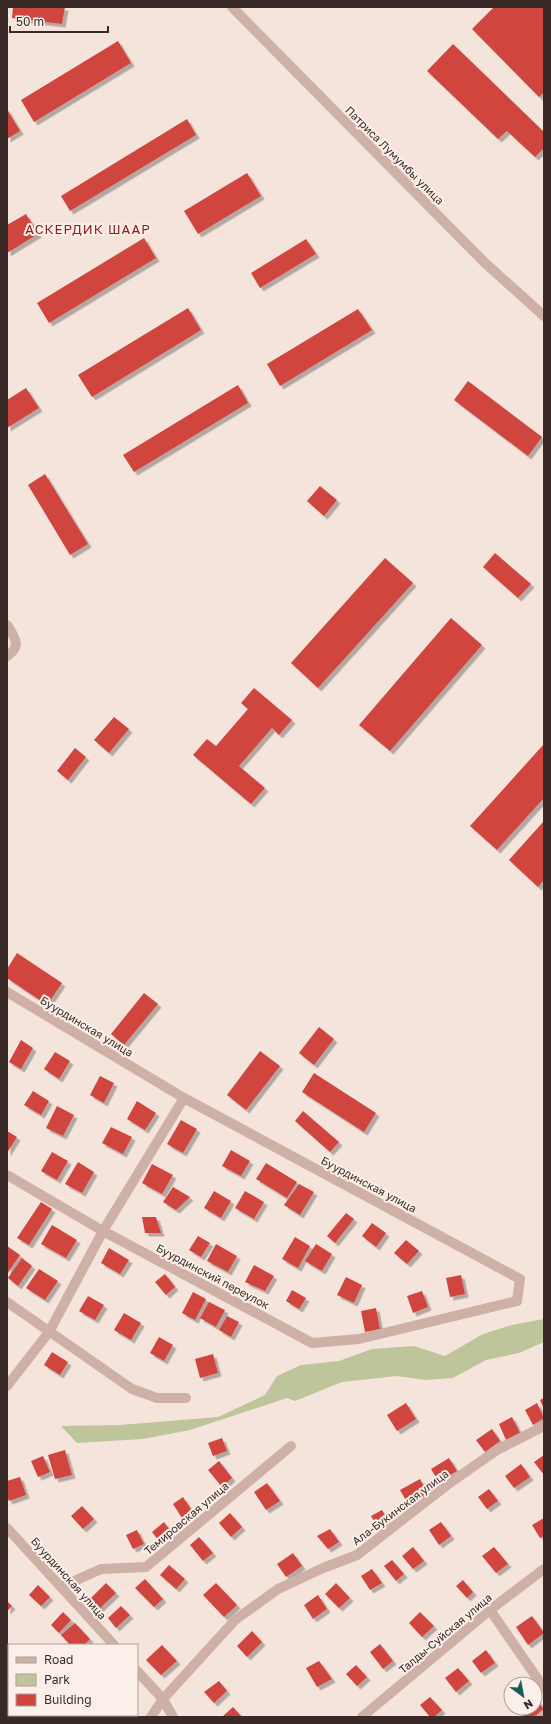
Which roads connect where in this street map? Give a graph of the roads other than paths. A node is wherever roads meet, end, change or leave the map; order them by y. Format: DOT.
graph roads {
  1 [pos="232,7"];
  2 [pos="544,316"];
  3 [pos="7,625"];
  4 [pos="7,656"];
  5 [pos="7,992"];
  6 [pos="184,1098"];
  7 [pos="7,1175"];
  8 [pos="103,1231"];
  9 [pos="7,1302"];
  10 [pos="49,1332"];
  11 [pos="312,1343"];
  12 [pos="7,1386"];
  13 [pos="186,1398"];
  14 [pos="544,1426"];
  15 [pos="291,1446"];
  16 [pos="7,1528"];
  17 [pos="544,1569"];
  18 [pos="61,1587"];
  19 [pos="490,1610"];
  20 [pos="113,1644"];
  21 [pos="138,1672"];
  22 [pos="544,1688"];
  23 [pos="163,1699"];
  24 [pos="151,1717"];
  25 [pos="173,1717"];
  26 [pos="362,1717"];
  1 -- 2 [label="street, Патриса Лумумбы улица"];
  3 -- 4 [label="street"];
  5 -- 6 [label="street, Буурдинская улица"];
  6 -- 8 [label="street"];
  6 -- 11 [label="street, Буурдинская улица"];
  7 -- 8 [label="street, Буурдинский переулок"];
  8 -- 10 [label="street"];
  8 -- 11 [label="street, Буурдинский переулок"];
  9 -- 10 [label="street"];
  10 -- 12 [label="street"];
  10 -- 13 [label="street"];
  14 -- 23 [label="street, Ала-Букинская улица"];
  15 -- 18 [label="street, Темировская улица"];
  16 -- 18 [label="street, Буурдинская улица"];
  17 -- 19 [label="street, Талды-Суйская улица"];
  18 -- 20 [label="street, Буурдинская улица"];
  19 -- 22 [label="street"];
  19 -- 26 [label="street, Талды-Суйская улица"];
  21 -- 23 [label="street"];
  23 -- 24 [label="street"];
  23 -- 25 [label="street"];
}
